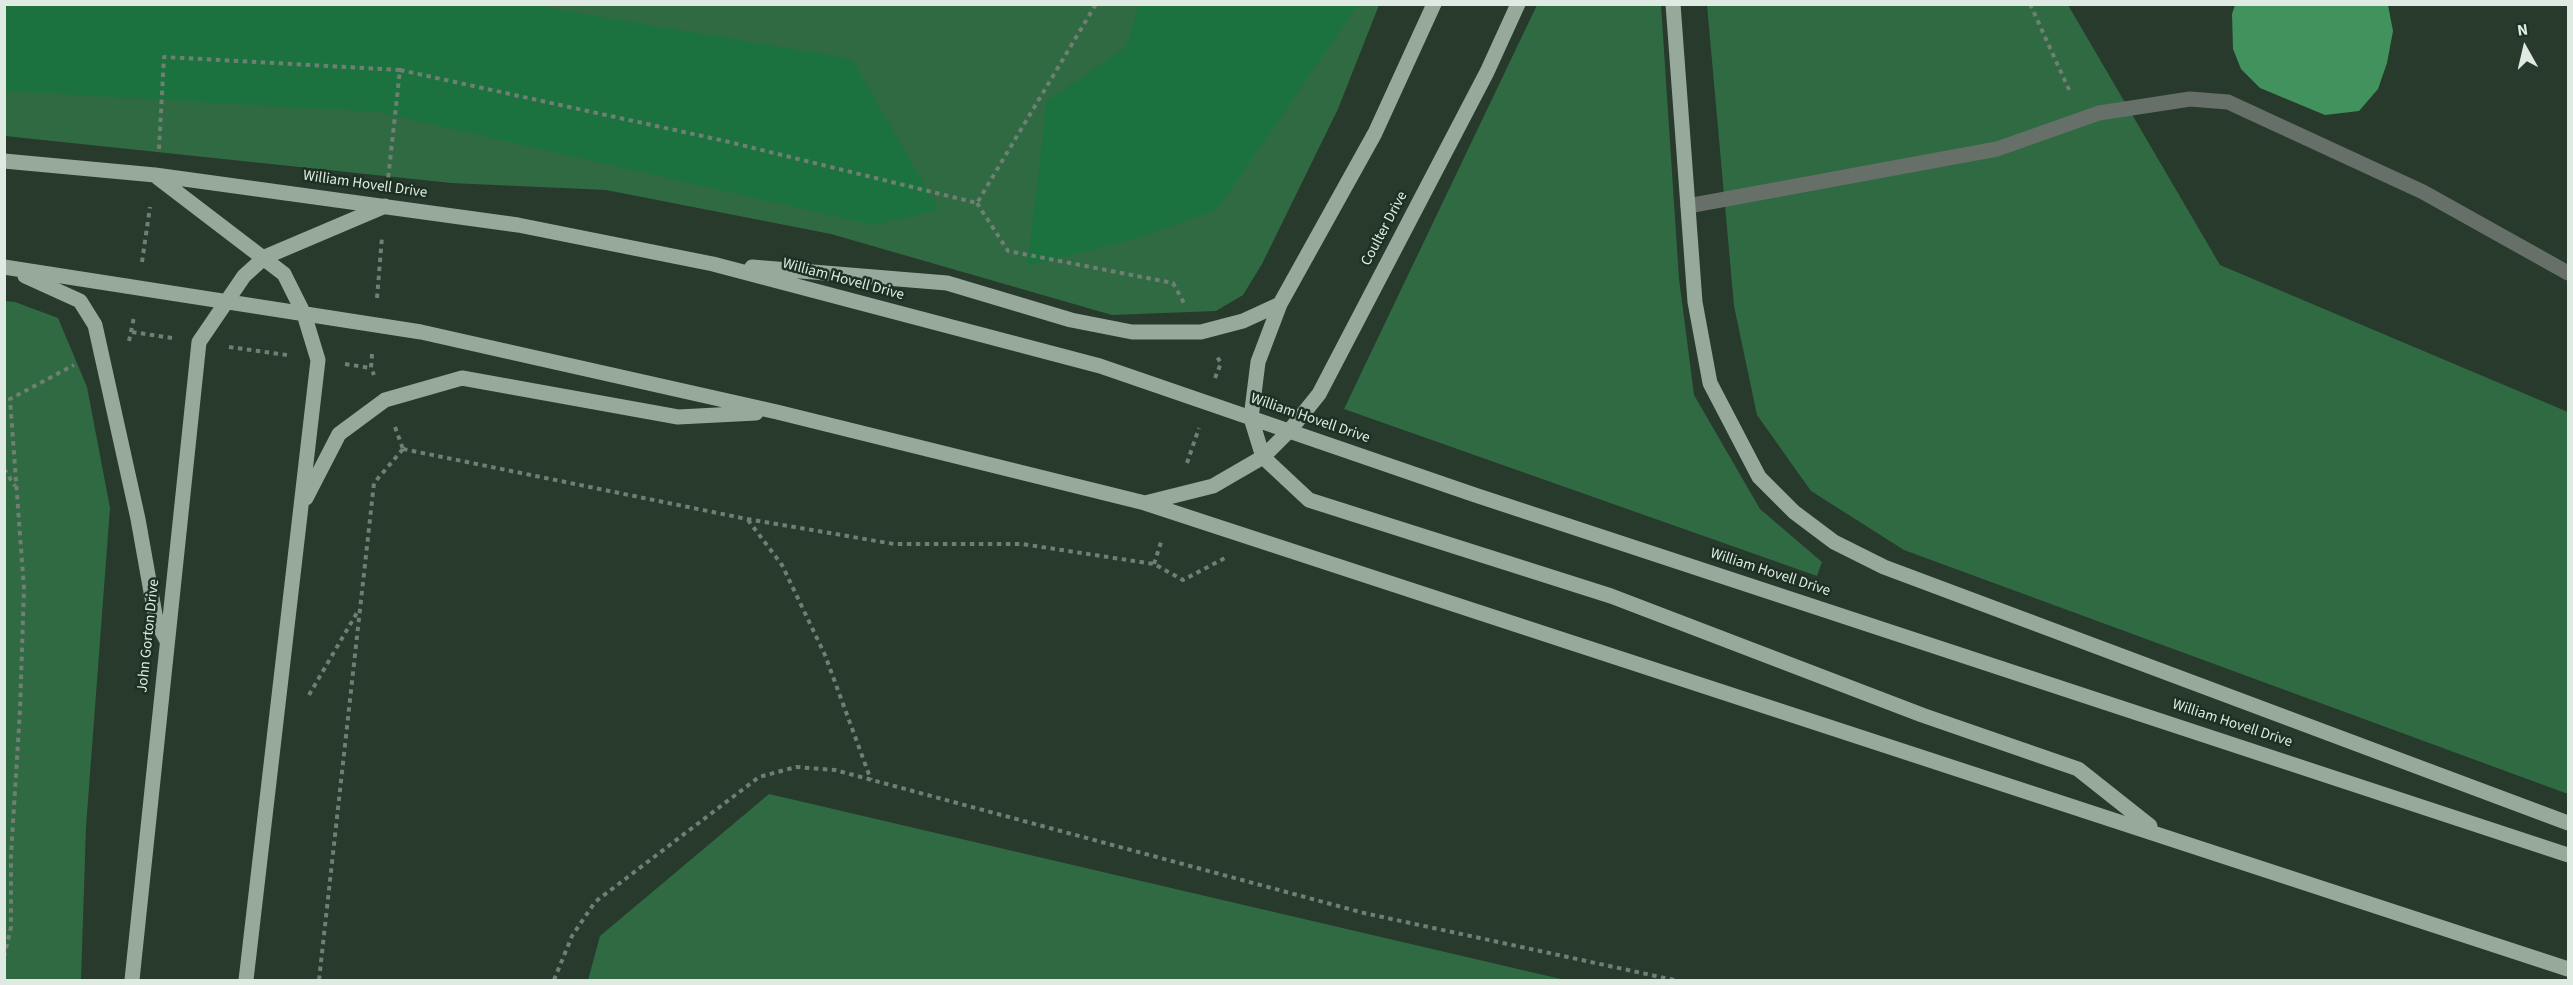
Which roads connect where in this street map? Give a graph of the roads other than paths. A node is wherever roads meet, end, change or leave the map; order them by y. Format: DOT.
graph roads {
  1 [pos="1434,4"];
  2 [pos="1518,4"];
  3 [pos="1674,4"];
  4 [pos="4,161"];
  5 [pos="155,175"];
  6 [pos="385,206"];
  7 [pos="1688,206"];
  8 [pos="265,257"];
  9 [pos="713,264"];
  10 [pos="6,267"];
  11 [pos="2568,273"];
  12 [pos="225,302"];
  13 [pos="1280,304"];
  14 [pos="304,314"];
  15 [pos="777,412"];
  16 [pos="1251,418"];
  17 [pos="1290,430"];
  18 [pos="1263,457"];
  19 [pos="1145,503"];
  20 [pos="302,506"];
  21 [pos="167,641"];
  22 [pos="2568,823"];
  23 [pos="2160,833"];
  24 [pos="2568,855"];
  25 [pos="2568,969"];
  26 [pos="132,981"];
  27 [pos="246,981"];
  1 -- 13 [label="main road"];
  2 -- 17 [label="main road, Coulter Drive"];
  3 -- 7 [label="main road"];
  4 -- 5 [label="main road, William Hovell Drive"];
  5 -- 6 [label="main road, William Hovell Drive"];
  5 -- 8 [label="main road"];
  6 -- 8 [label="main road, John Gorton Drive"];
  6 -- 9 [label="main road, William Hovell Drive"];
  7 -- 11 [label="lane"];
  7 -- 22 [label="main road"];
  8 -- 12 [label="main road, John Gorton Drive"];
  8 -- 14 [label="main road"];
  9 -- 13 [label="main road"];
  9 -- 16 [label="main road, William Hovell Drive"];
  10 -- 12 [label="main road"];
  10 -- 21 [label="main road"];
  12 -- 14 [label="main road"];
  12 -- 21 [label="main road, John Gorton Drive"];
  13 -- 16 [label="main road"];
  14 -- 15 [label="main road"];
  14 -- 20 [label="main road"];
  15 -- 19 [label="main road"];
  15 -- 20 [label="main road"];
  16 -- 17 [label="main road, William Hovell Drive"];
  16 -- 18 [label="main road"];
  17 -- 18 [label="main road, Coulter Drive"];
  17 -- 24 [label="main road, William Hovell Drive"];
  18 -- 19 [label="main road, Coulter Drive"];
  18 -- 23 [label="main road"];
  19 -- 23 [label="main road"];
  20 -- 27 [label="main road"];
  21 -- 26 [label="main road, John Gorton Drive"];
  23 -- 25 [label="main road"];
}
